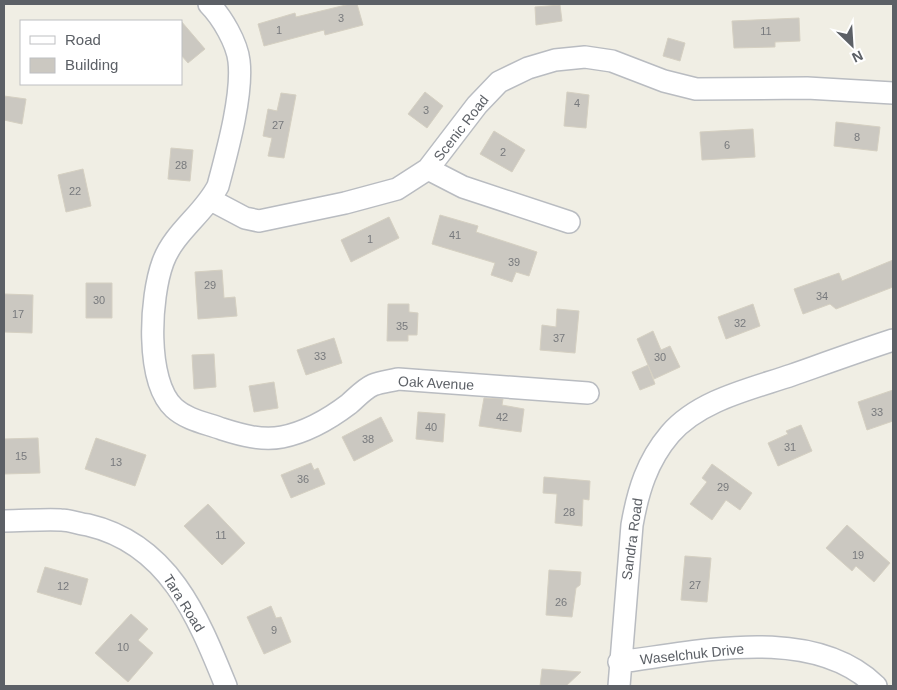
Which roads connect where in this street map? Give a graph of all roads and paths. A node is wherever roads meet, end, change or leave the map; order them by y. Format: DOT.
graph roads {
  1 [pos="218,5"];
  2 [pos="893,94"];
  3 [pos="428,169"];
  4 [pos="211,200"];
  5 [pos="569,222"];
  6 [pos="893,340"];
  7 [pos="588,393"];
  8 [pos="4,521"];
  9 [pos="619,662"];
  10 [pos="226,686"];
  11 [pos="619,686"];
  12 [pos="876,686"];
  1 -- 4 [label="street, Oak Avenue"];
  2 -- 3 [label="street, Scenic Road"];
  3 -- 4 [label="street, Scenic Road"];
  3 -- 5 [label="street"];
  4 -- 7 [label="street, Oak Avenue"];
  6 -- 9 [label="street, Sandra Road"];
  8 -- 10 [label="street, Tara Road"];
  9 -- 11 [label="street, Sandra Road"];
  9 -- 12 [label="street, Waselchuk Drive"];
}
